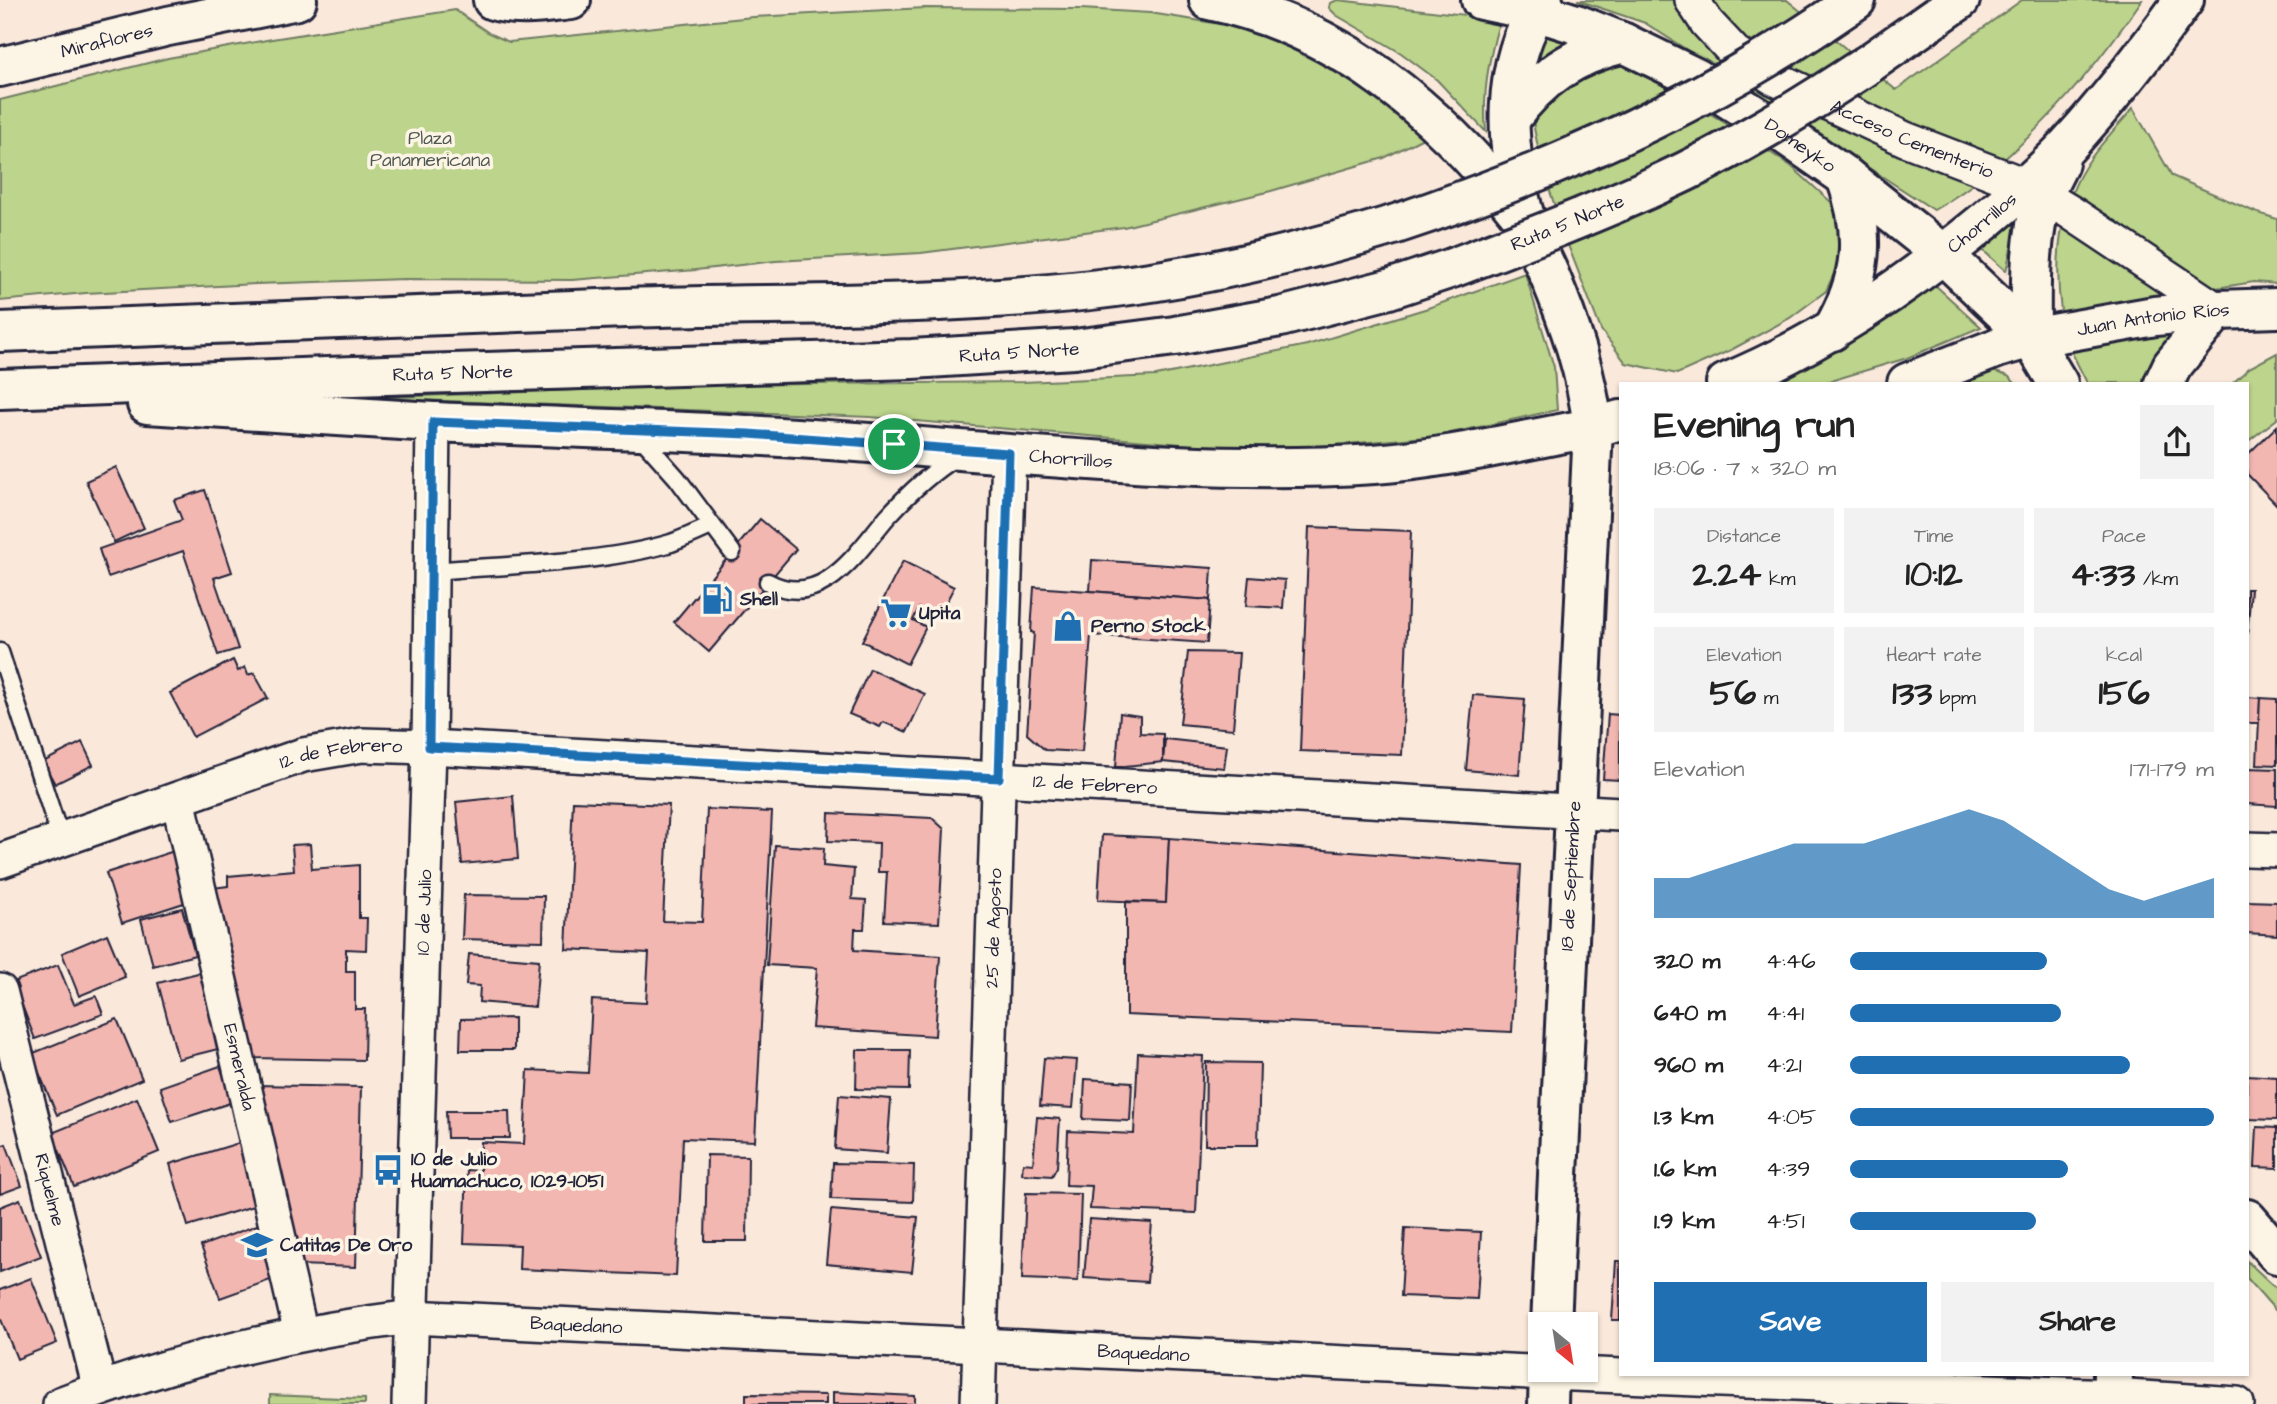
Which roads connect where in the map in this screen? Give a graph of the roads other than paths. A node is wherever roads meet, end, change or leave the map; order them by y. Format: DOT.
graph roads {
  1 [pos="297,0"];
  2 [pos="492,0"];
  3 [pos="571,0"];
  4 [pos="1209,0"];
  5 [pos="1481,0"];
  6 [pos="1692,0"];
  7 [pos="1856,0"];
  8 [pos="1960,0"];
  9 [pos="2184,0"];
  10 [pos="1539,6"];
  11 [pos="1624,43"];
  12 [pos="0,67"];
  13 [pos="1510,120"];
  14 [pos="1846,177"];
  15 [pos="2035,191"];
  16 [pos="1526,222"];
  17 [pos="1944,255"];
  18 [pos="2277,308"];
  19 [pos="2217,310"];
  20 [pos="1832,331"];
  21 [pos="0,332"];
  22 [pos="2031,338"];
  23 [pos="1729,382"];
  24 [pos="1911,382"];
  25 [pos="2056,382"];
  26 [pos="2164,382"];
  27 [pos="3,389"];
  28 [pos="433,422"];
  29 [pos="1611,424"];
  30 [pos="634,429"];
  31 [pos="967,450"];
  32 [pos="1009,453"];
  33 [pos="711,526"];
  34 [pos="732,552"];
  35 [pos="430,571"];
  36 [pos="768,582"];
  37 [pos="0,652"];
  38 [pos="429,747"];
  39 [pos="999,778"];
  40 [pos="178,799"];
  41 [pos="1574,811"];
  42 [pos="1619,814"];
  43 [pos="61,840"];
  44 [pos="2249,849"];
  45 [pos="2277,850"];
  46 [pos="0,861"];
  47 [pos="0,991"];
  48 [pos="2249,1221"];
  49 [pos="2277,1254"];
  50 [pos="1552,1312"];
  51 [pos="411,1317"];
  52 [pos="301,1334"];
  53 [pos="980,1346"];
  54 [pos="1528,1381"];
  55 [pos="1549,1382"];
  56 [pos="100,1388"];
  57 [pos="2112,1391"];
  58 [pos="60,1404"];
  59 [pos="410,1404"];
  60 [pos="978,1404"];
  61 [pos="2237,1404"];
  1 -- 12 [label="main road, Miraflores"];
  2 -- 3 [label="main road"];
  4 -- 16 [label="main road"];
  5 -- 10 [label="main road, Domeyko"];
  6 -- 15 [label="street, Acceso Cementerio"];
  7 -- 21 [label="main road, bridge"];
  8 -- 27 [label="main road, Ruta 5 Norte, bridge"];
  9 -- 15 [label="main road"];
  10 -- 11 [label="main road, Domeyko"];
  10 -- 13 [label="main road"];
  11 -- 13 [label="main road"];
  11 -- 14 [label="main road, Domeyko"];
  13 -- 16 [label="main road"];
  14 -- 17 [label="main road, Domeyko"];
  14 -- 20 [label="main road"];
  15 -- 17 [label="main road, Chorrillos"];
  15 -- 19 [label="street, Acceso Cementerio"];
  15 -- 22 [label="main road"];
  16 -- 29 [label="main road, 18 de Septiembre"];
  17 -- 20 [label="main road, Chorrillos"];
  17 -- 22 [label="main road, Domeyko"];
  18 -- 19 [label="main road, Juan Antonio Ríos"];
  19 -- 22 [label="main road, Juan Antonio Ríos"];
  19 -- 26 [label="main road"];
  20 -- 23 [label="main road, Chorrillos"];
  22 -- 24 [label="main road, Juan Antonio Ríos"];
  22 -- 25 [label="main road, Domeyko"];
  27 -- 28 [label="main road, Chorrillos"];
  28 -- 30 [label="main road, Chorrillos"];
  28 -- 35 [label="street, 10 de Julio"];
  29 -- 32 [label="main road, Chorrillos"];
  29 -- 41 [label="main road, 18 de Septiembre"];
  30 -- 31 [label="main road, Chorrillos"];
  30 -- 33 [label="lane"];
  31 -- 32 [label="main road, Chorrillos"];
  31 -- 36 [label="lane"];
  32 -- 39 [label="street, 25 de Agosto"];
  33 -- 34 [label="lane"];
  33 -- 35 [label="lane"];
  35 -- 38 [label="street, 10 de Julio"];
  37 -- 43 [label="lane"];
  38 -- 39 [label="street, 12 de Febrero"];
  38 -- 40 [label="street, 12 de Febrero"];
  38 -- 51 [label="street, 10 de Julio"];
  39 -- 41 [label="street, 12 de Febrero"];
  39 -- 53 [label="street, 25 de Agosto"];
  40 -- 43 [label="street, 12 de Febrero"];
  40 -- 52 [label="street, Esmeralda"];
  41 -- 42 [label="street, 12 de Febrero"];
  41 -- 50 [label="main road, 18 de Septiembre"];
  43 -- 46 [label="street, 12 de Febrero"];
  44 -- 45 [label="street"];
  47 -- 56 [label="street, Riquelme"];
  48 -- 49 [label="main road"];
  51 -- 52 [label="street, Baquedano"];
  51 -- 53 [label="street, Baquedano"];
  51 -- 59 [label="street, 10 de Julio"];
  52 -- 56 [label="street, Baquedano"];
  53 -- 54 [label="street, Baquedano"];
  53 -- 60 [label="street, 25 de Agosto"];
  55 -- 57 [label="street, Baquedano"];
  56 -- 58 [label="street, Baquedano"];
  57 -- 61 [label="street, Baquedano"];
}
